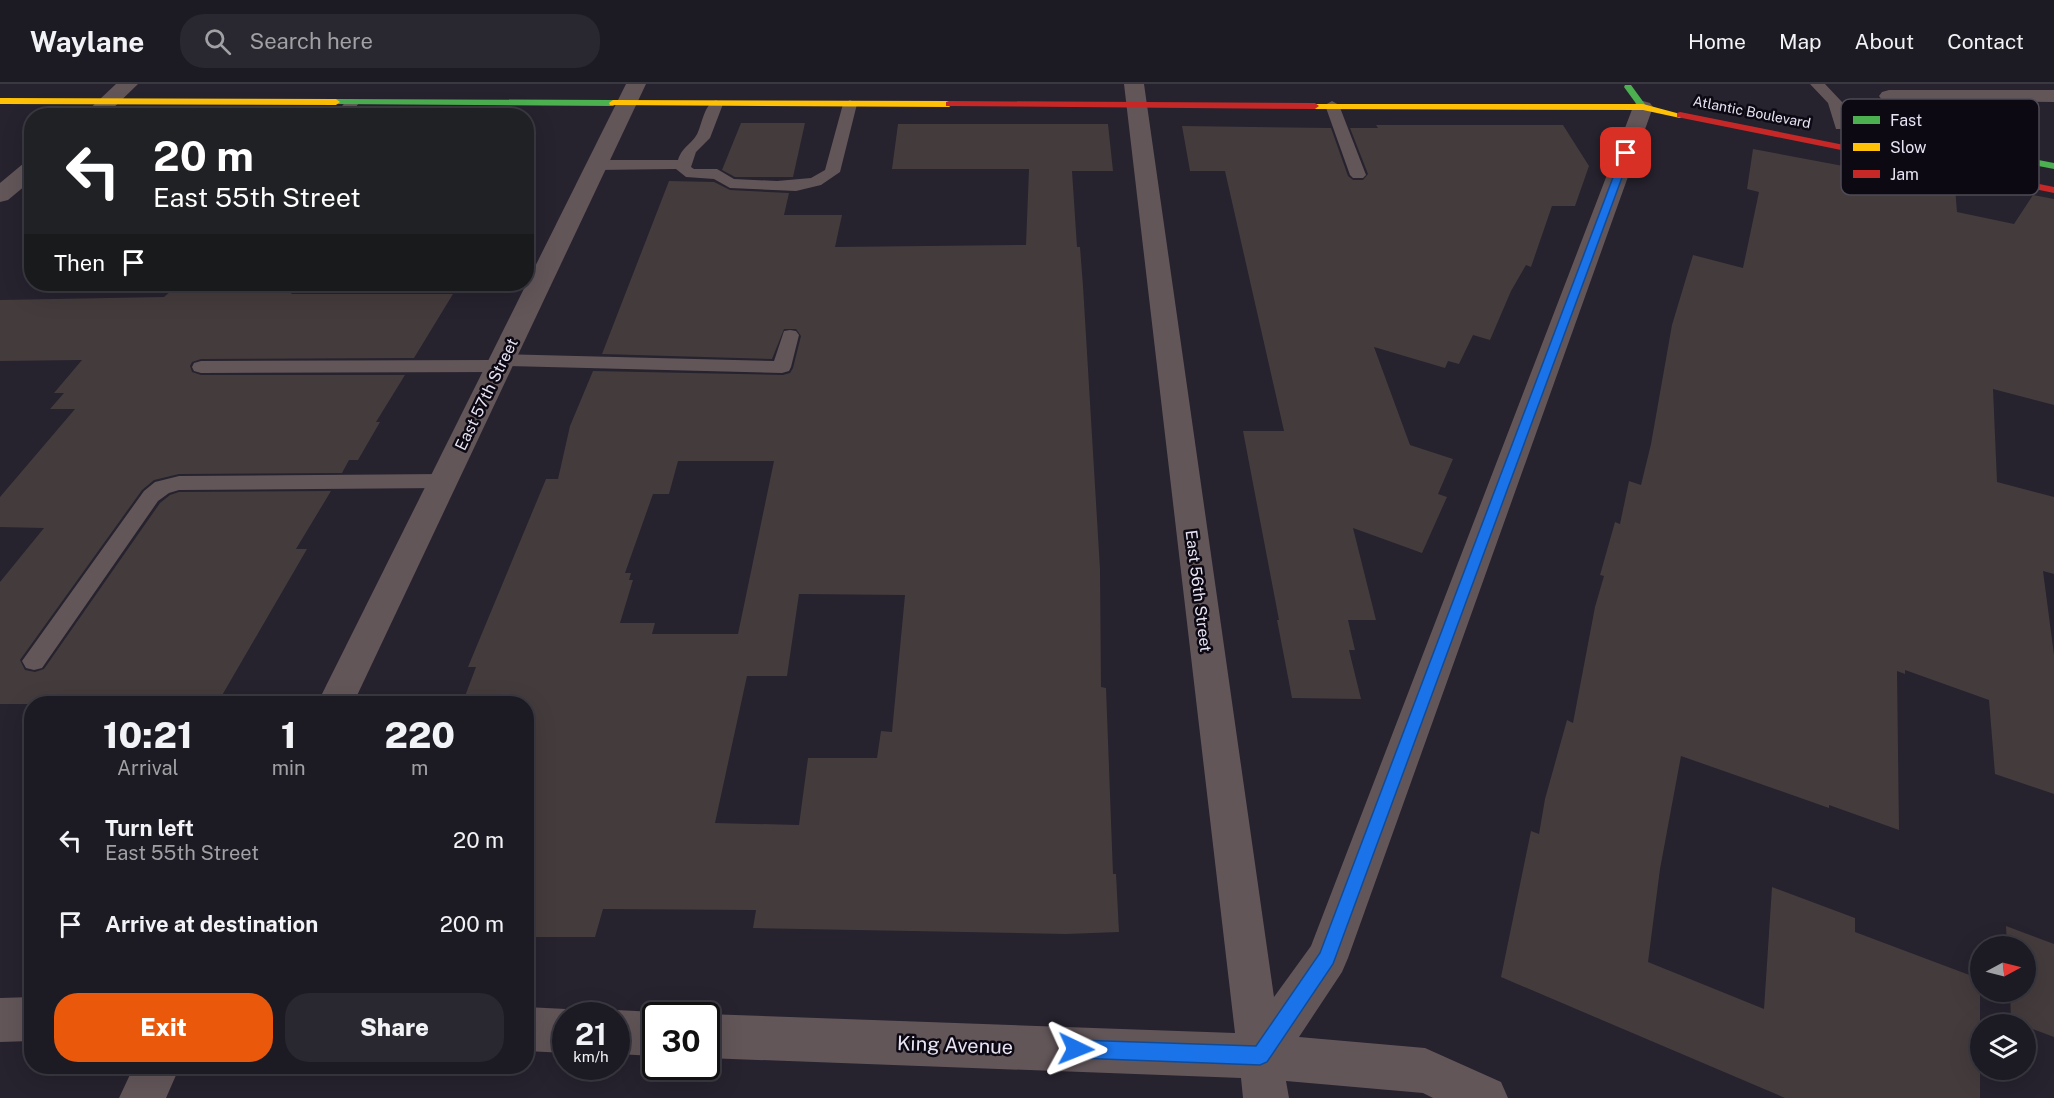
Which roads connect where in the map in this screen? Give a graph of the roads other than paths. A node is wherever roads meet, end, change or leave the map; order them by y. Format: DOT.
graph roads {
  1 [pos="128,84"];
  2 [pos="1817,84"];
  3 [pos="1633,91"];
  4 [pos="631,94"];
  5 [pos="1135,95"];
  6 [pos="1889,96"];
  7 [pos="2054,96"];
  8 [pos="0,101"];
  9 [pos="352,103"];
  10 [pos="716,104"];
  11 [pos="850,104"];
  12 [pos="1332,105"];
  13 [pos="87,108"];
  14 [pos="100,108"];
  15 [pos="141,108"];
  16 [pos="348,108"];
  17 [pos="1841,126"];
  18 [pos="1841,140"];
  19 [pos="2039,163"];
  20 [pos="684,164"];
  21 [pos="597,165"];
  22 [pos="2054,166"];
  23 [pos="24,175"];
  24 [pos="1358,176"];
  25 [pos="2039,186"];
  26 [pos="2054,190"];
  27 [pos="0,195"];
  28 [pos="790,335"];
  29 [pos="501,363"];
  30 [pos="201,367"];
  31 [pos="443,481"];
  32 [pos="34,661"];
  33 [pos="338,696"];
  34 [pos="24,1019"];
  35 [pos="0,1020"];
  36 [pos="534,1029"];
  37 [pos="552,1030"];
  38 [pos="720,1037"];
  39 [pos="1260,1056"];
  40 [pos="154,1074"];
  41 [pos="142,1098"];
  42 [pos="1266,1098"];
  43 [pos="1485,1098"];
  1 -- 14 [label="street"];
  2 -- 17 [label="lane"];
  3 -- 12 [label="main road, Atlantic Boulevard"];
  3 -- 18 [label="main road, Atlantic Boulevard"];
  3 -- 39 [label="street"];
  4 -- 9 [label="main road, Atlantic Boulevard"];
  4 -- 10 [label="main road, Atlantic Boulevard"];
  4 -- 21 [label="street, East 57th Street"];
  5 -- 11 [label="main road, Atlantic Boulevard"];
  5 -- 12 [label="main road, Atlantic Boulevard"];
  5 -- 39 [label="street, East 56th Street"];
  6 -- 7 [label="street"];
  8 -- 13 [label="main road, Atlantic Boulevard"];
  9 -- 15 [label="main road, Atlantic Boulevard"];
  9 -- 16 [label="lane"];
  10 -- 11 [label="main road, Atlantic Boulevard"];
  10 -- 20 [label="lane"];
  11 -- 20 [label="lane"];
  12 -- 24 [label="lane"];
  19 -- 22 [label="main road"];
  20 -- 21 [label="lane"];
  21 -- 29 [label="street, East 57th Street"];
  23 -- 27 [label="street"];
  25 -- 26 [label="main road, Atlantic Boulevard"];
  28 -- 29 [label="lane"];
  29 -- 30 [label="lane"];
  29 -- 31 [label="street, East 57th Street"];
  31 -- 32 [label="lane"];
  31 -- 33 [label="street, East 57th Street"];
  34 -- 35 [label="street"];
  36 -- 37 [label="street"];
  38 -- 39 [label="street, King Avenue"];
  39 -- 42 [label="street, East 56th Street"];
  39 -- 43 [label="street, King Avenue"];
  40 -- 41 [label="street"];
}
